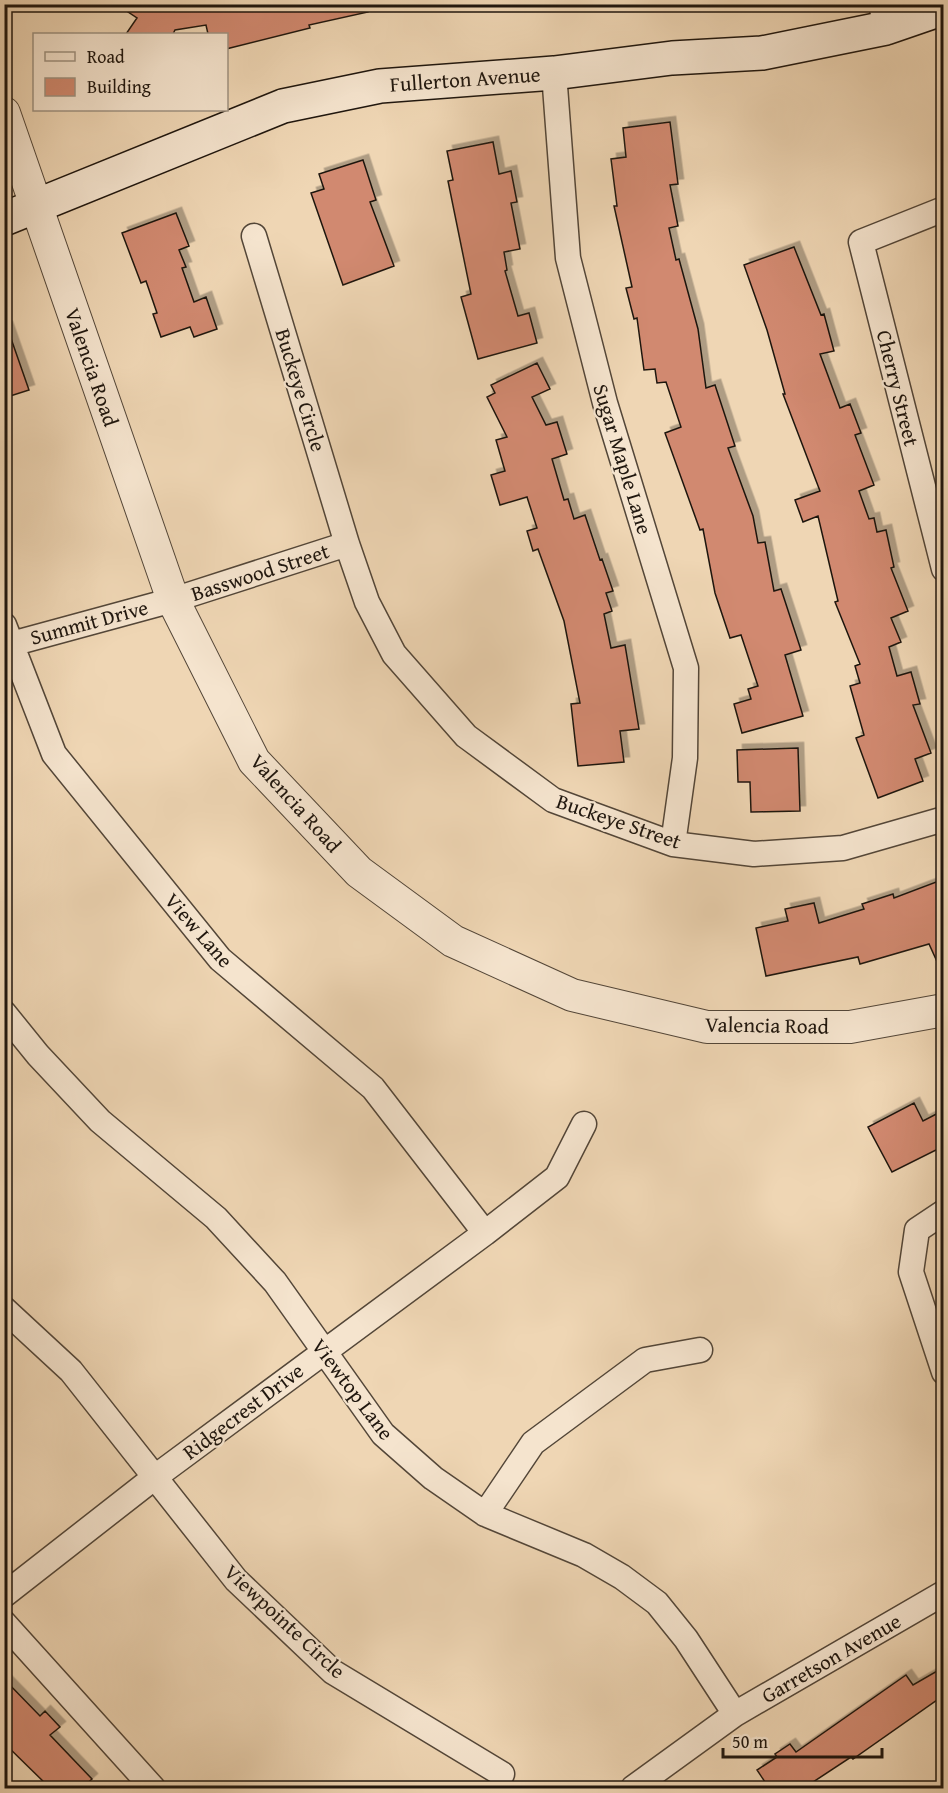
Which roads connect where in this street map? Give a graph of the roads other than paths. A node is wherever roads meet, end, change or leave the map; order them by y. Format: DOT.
graph roads {
  1 [pos="944,8"];
  2 [pos="883,16"];
  3 [pos="554,73"];
  4 [pos="4,113"];
  5 [pos="35,205"];
  6 [pos="944,210"];
  7 [pos="4,219"];
  8 [pos="254,236"];
  9 [pos="347,544"];
  10 [pos="944,569"];
  11 [pos="173,600"];
  12 [pos="6,638"];
  13 [pos="944,819"];
  14 [pos="674,844"];
  15 [pos="944,1010"];
  16 [pos="4,1013"];
  17 [pos="584,1124"];
  18 [pos="944,1212"];
  19 [pos="485,1233"];
  20 [pos="4,1310"];
  21 [pos="700,1350"];
  22 [pos="323,1352"];
  23 [pos="944,1372"];
  24 [pos="155,1477"];
  25 [pos="485,1514"];
  26 [pos="944,1593"];
  27 [pos="4,1595"];
  28 [pos="4,1623"];
  29 [pos="735,1714"];
  30 [pos="502,1774"];
  31 [pos="153,1788"];
  32 [pos="633,1788"];
  1 -- 2 [label="main road, Fullerton Avenue"];
  2 -- 3 [label="main road, Fullerton Avenue"];
  3 -- 5 [label="main road, Fullerton Avenue"];
  3 -- 14 [label="street, Sugar Maple Lane"];
  4 -- 5 [label="street, Valencia Road"];
  5 -- 7 [label="main road, Fullerton Avenue"];
  5 -- 11 [label="street, Valencia Road"];
  6 -- 10 [label="street, Cherry Street"];
  8 -- 9 [label="street, Buckeye Circle"];
  9 -- 11 [label="street, Basswood Street"];
  9 -- 14 [label="street, Buckeye Street"];
  11 -- 12 [label="street, Summit Drive"];
  11 -- 15 [label="street, Valencia Road"];
  12 -- 19 [label="street, View Lane"];
  13 -- 14 [label="street, Buckeye Street"];
  16 -- 22 [label="street, Viewtop Lane"];
  17 -- 19 [label="street, Ridgecrest Drive"];
  18 -- 23 [label="street"];
  19 -- 22 [label="street, Ridgecrest Drive"];
  20 -- 24 [label="street, Viewpointe Circle"];
  21 -- 25 [label="street"];
  22 -- 24 [label="street, Ridgecrest Drive"];
  22 -- 25 [label="street, Viewtop Lane"];
  24 -- 27 [label="street, Ridgecrest Drive"];
  24 -- 30 [label="street, Viewpointe Circle"];
  25 -- 29 [label="street, Viewtop Lane"];
  26 -- 29 [label="street, Garretson Avenue"];
  28 -- 31 [label="street"];
  29 -- 32 [label="street, Garretson Avenue"];
}
